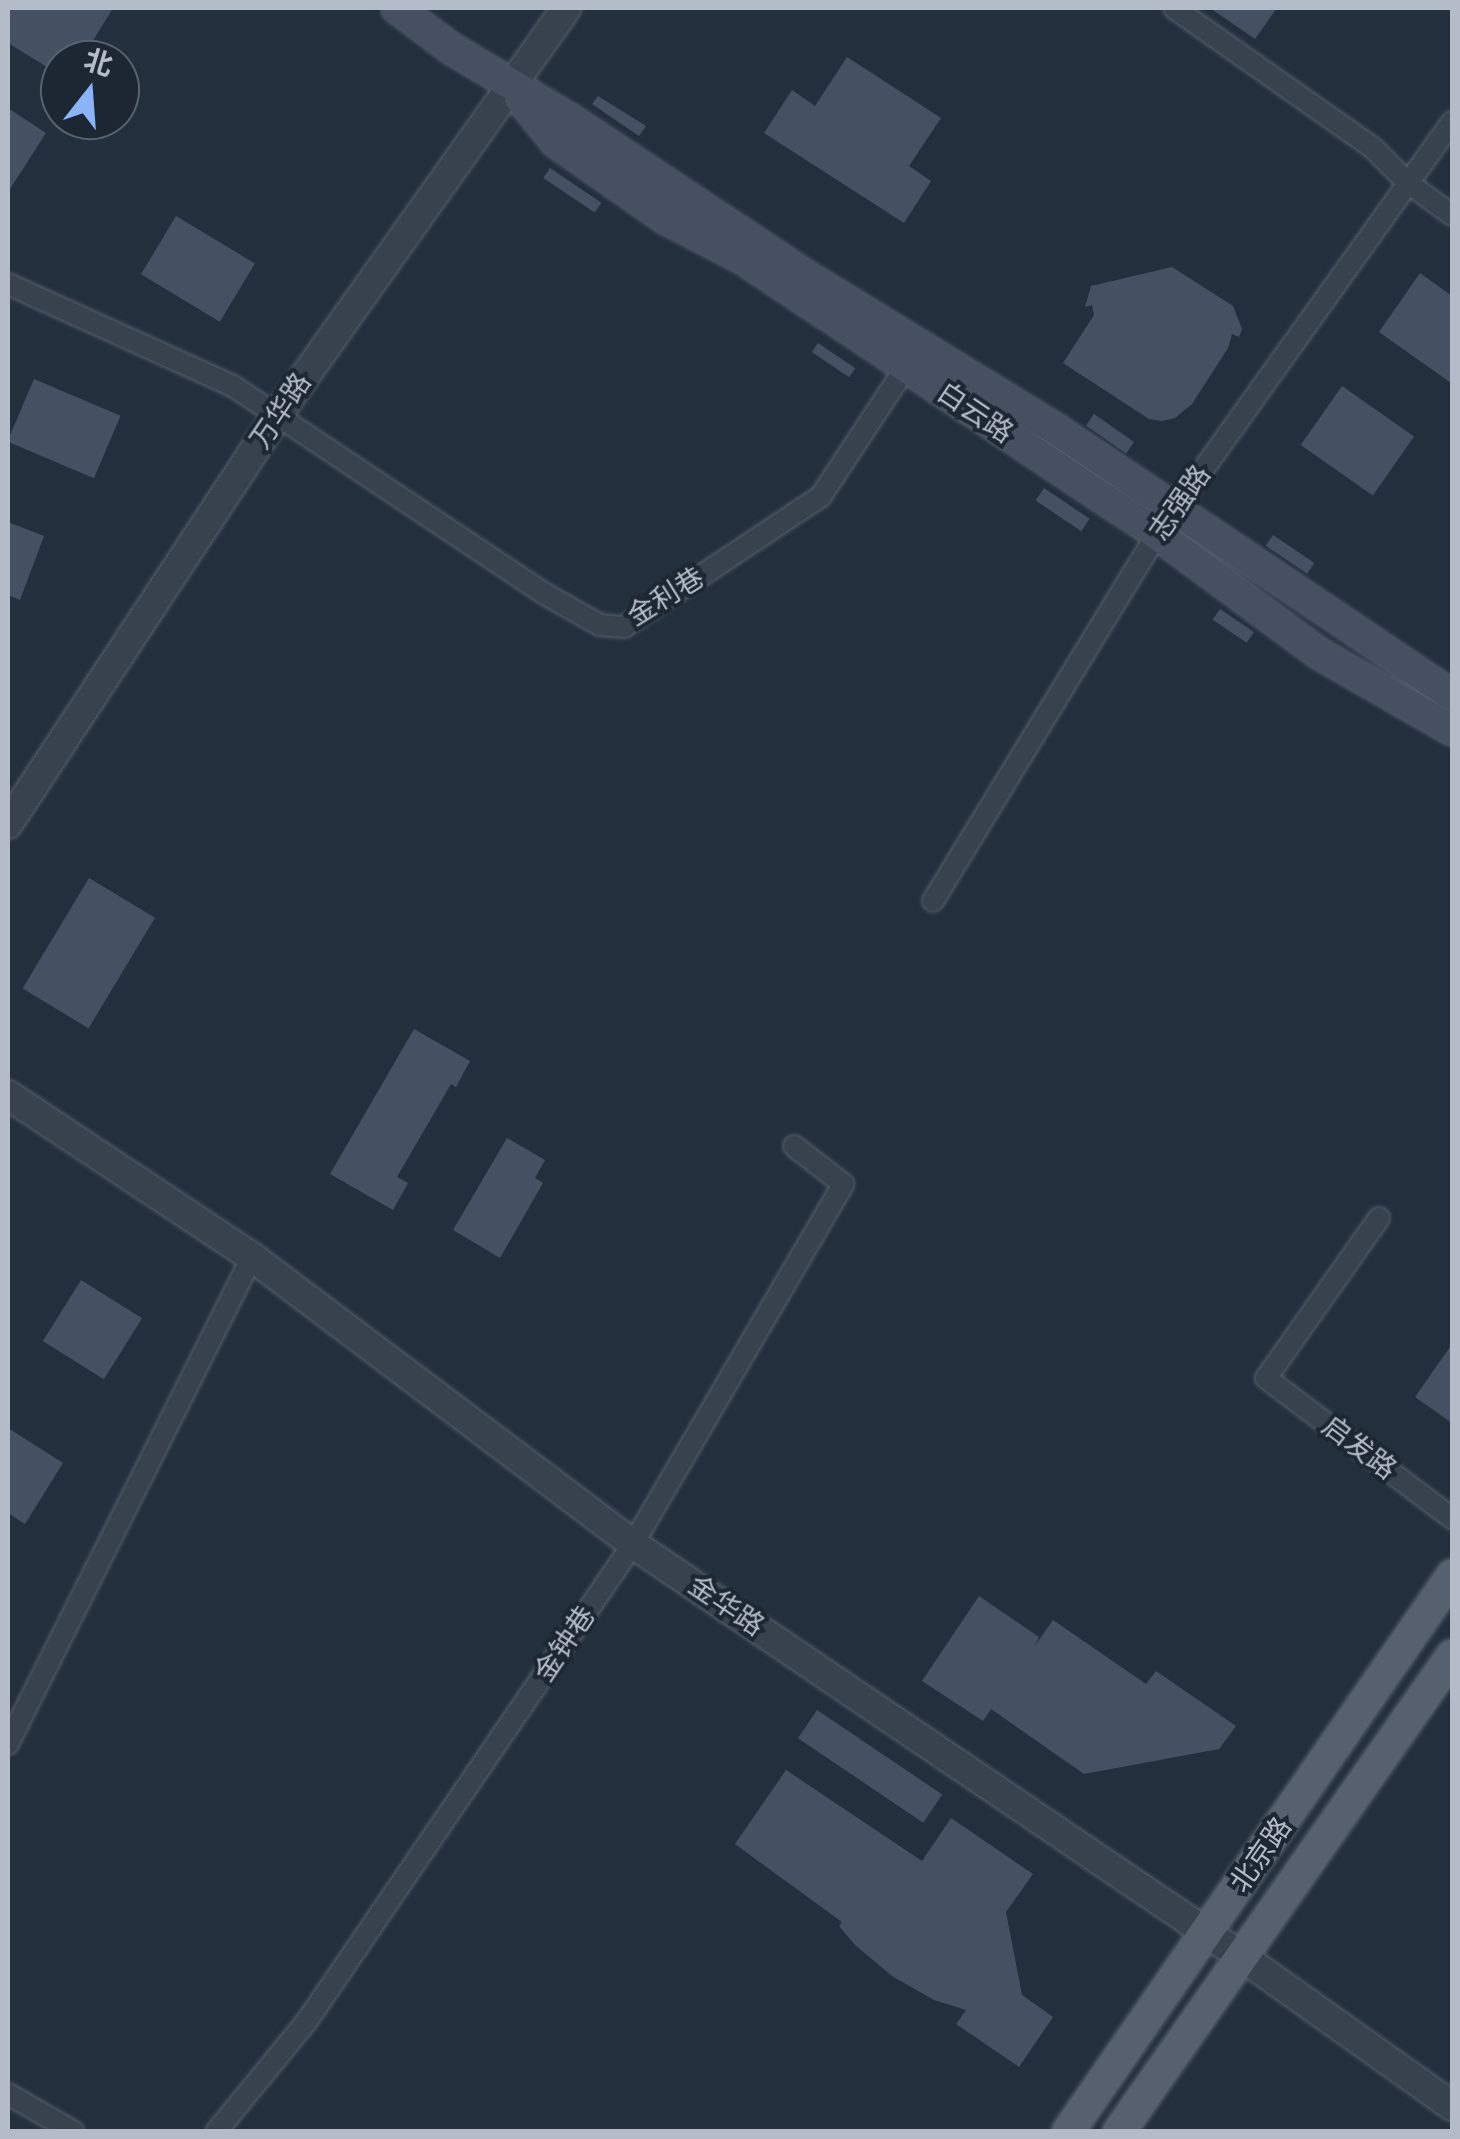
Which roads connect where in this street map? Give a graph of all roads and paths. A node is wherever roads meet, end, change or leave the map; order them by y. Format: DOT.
graph roads {
  1 [pos="397,8"];
  2 [pos="566,8"];
  3 [pos="1174,8"];
  4 [pos="509,84"];
  5 [pos="1452,122"];
  6 [pos="1408,183"];
  7 [pos="1452,215"];
  8 [pos="8,284"];
  9 [pos="906,367"];
  10 [pos="278,414"];
  11 [pos="1166,521"];
  12 [pos="1452,695"];
  13 [pos="1452,730"];
  14 [pos="8,824"];
  15 [pos="933,901"];
  16 [pos="8,1095"];
  17 [pos="794,1146"];
  18 [pos="1378,1218"];
  19 [pos="252,1257"];
  20 [pos="1452,1518"];
  21 [pos="633,1544"];
  22 [pos="1452,1576"];
  23 [pos="1452,1656"];
  24 [pos="8,1744"];
  25 [pos="1208,1933"];
  26 [pos="1241,1956"];
  27 [pos="8,2094"];
  28 [pos="1452,2106"];
  29 [pos="74,2132"];
  30 [pos="216,2132"];
  31 [pos="1068,2132"];
  32 [pos="1119,2132"];
  1 -- 4 [label="main road, 白云路"];
  2 -- 4 [label="street, 万华路"];
  3 -- 6 [label="street"];
  4 -- 9 [label="main road, 白云路"];
  4 -- 10 [label="street, 万华路"];
  4 -- 11 [label="main road, 白云路"];
  5 -- 6 [label="street, 志强路"];
  6 -- 7 [label="street"];
  6 -- 11 [label="street, 志强路"];
  8 -- 10 [label="street, 金利巷"];
  9 -- 10 [label="street, 金利巷"];
  9 -- 11 [label="main road, 白云路"];
  10 -- 14 [label="street, 万华路"];
  11 -- 12 [label="main road, 白云路"];
  11 -- 13 [label="main road, 白云路"];
  11 -- 15 [label="street, 志强路"];
  16 -- 19 [label="street, 金华路"];
  17 -- 21 [label="street, 金钟巷"];
  18 -- 20 [label="street, 启发路"];
  19 -- 21 [label="street, 金华路"];
  19 -- 24 [label="street"];
  21 -- 25 [label="street, 金华路"];
  21 -- 30 [label="street, 金钟巷"];
  22 -- 25 [label="main road, 北京路"];
  23 -- 26 [label="main road, 北京路"];
  25 -- 26 [label="street, 金华路"];
  25 -- 31 [label="main road, 北京路"];
  26 -- 28 [label="street, 金华路"];
  26 -- 32 [label="main road, 北京路"];
  27 -- 29 [label="street"];
}
